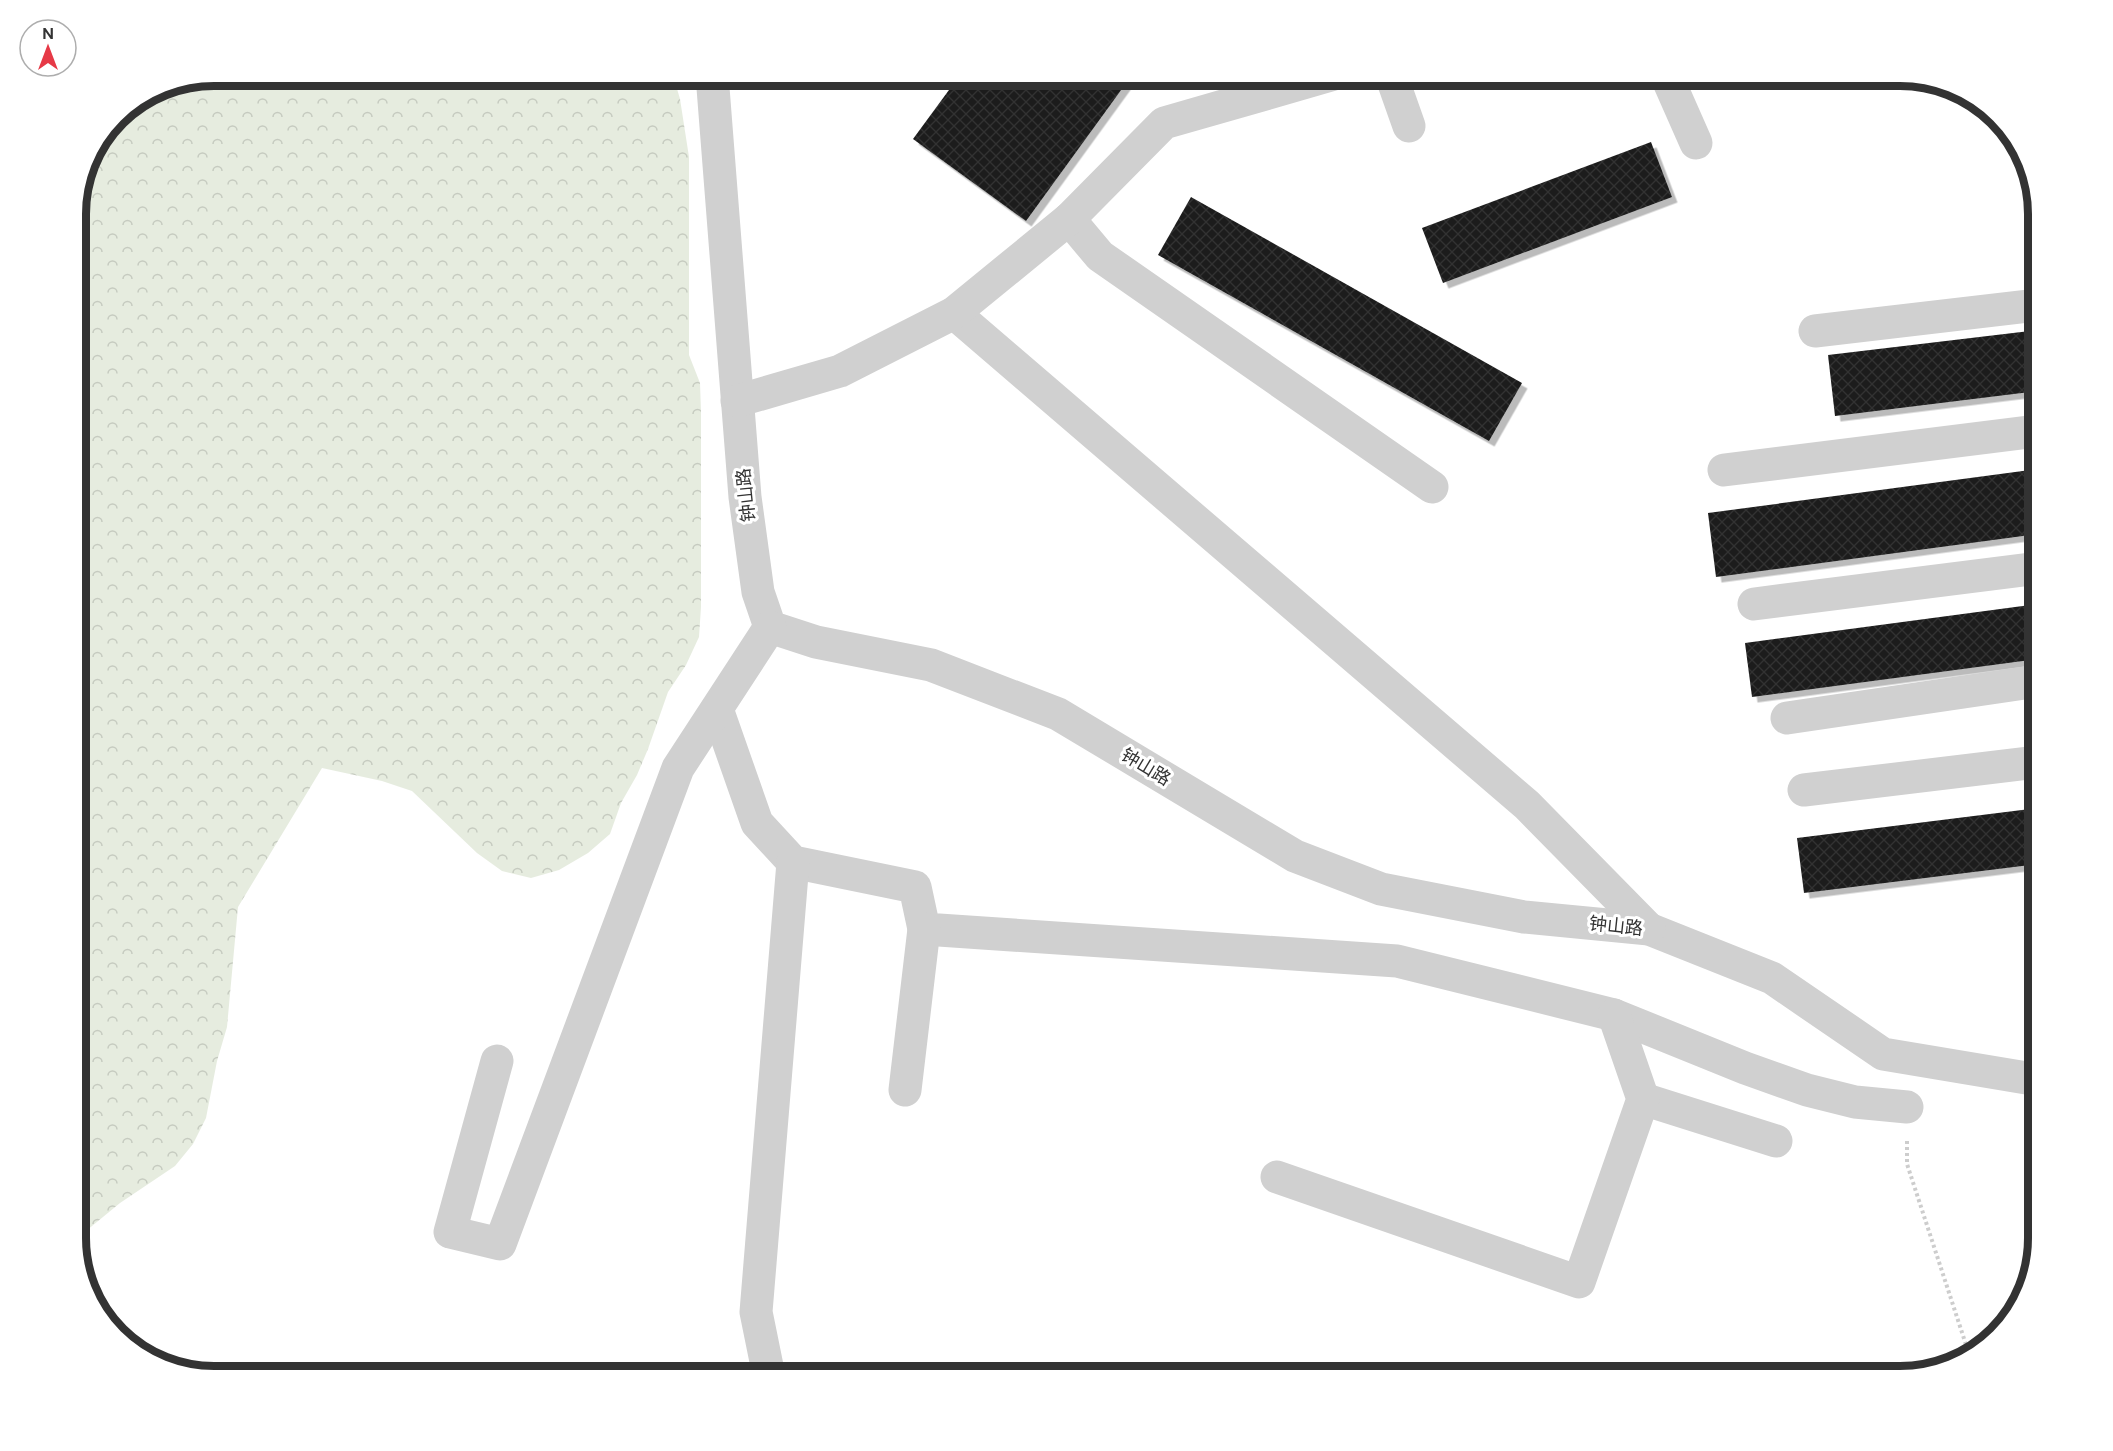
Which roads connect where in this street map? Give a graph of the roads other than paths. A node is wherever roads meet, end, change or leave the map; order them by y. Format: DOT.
graph roads {
  1 [pos="713,86"];
  2 [pos="1293,86"];
  3 [pos="1395,86"];
  4 [pos="1671,86"];
  5 [pos="1409,126"];
  6 [pos="1696,143"];
  7 [pos="1069,219"];
  8 [pos="2028,306"];
  9 [pos="954,313"];
  10 [pos="1815,331"];
  11 [pos="737,401"];
  12 [pos="2028,432"];
  13 [pos="1724,470"];
  14 [pos="1432,487"];
  15 [pos="2028,569"];
  16 [pos="1754,604"];
  17 [pos="770,627"];
  18 [pos="2028,682"];
  19 [pos="717,709"];
  20 [pos="1787,718"];
  21 [pos="2028,763"];
  22 [pos="1804,790"];
  23 [pos="793,862"];
  24 [pos="924,929"];
  25 [pos="1649,929"];
  26 [pos="1614,1015"];
  27 [pos="497,1061"];
  28 [pos="2028,1078"];
  29 [pos="905,1090"];
  30 [pos="1643,1099"];
  31 [pos="1907,1107"];
  32 [pos="1776,1141"];
  33 [pos="1277,1177"];
  34 [pos="767,1366"];
  1 -- 11 [label="street, 钟山路"];
  2 -- 7 [label="street"];
  3 -- 5 [label="street"];
  4 -- 6 [label="street"];
  7 -- 9 [label="street"];
  7 -- 14 [label="street"];
  8 -- 10 [label="street"];
  9 -- 11 [label="street"];
  9 -- 25 [label="street"];
  11 -- 17 [label="street, 钟山路"];
  12 -- 13 [label="street"];
  15 -- 16 [label="street"];
  17 -- 19 [label="street"];
  17 -- 25 [label="street, 钟山路"];
  18 -- 20 [label="street"];
  19 -- 23 [label="street"];
  19 -- 27 [label="street"];
  21 -- 22 [label="street"];
  23 -- 24 [label="street"];
  23 -- 34 [label="street"];
  24 -- 26 [label="street"];
  24 -- 29 [label="street"];
  25 -- 28 [label="street, 钟山路"];
  26 -- 30 [label="street"];
  26 -- 31 [label="street"];
  30 -- 32 [label="street"];
  30 -- 33 [label="street"];
}
